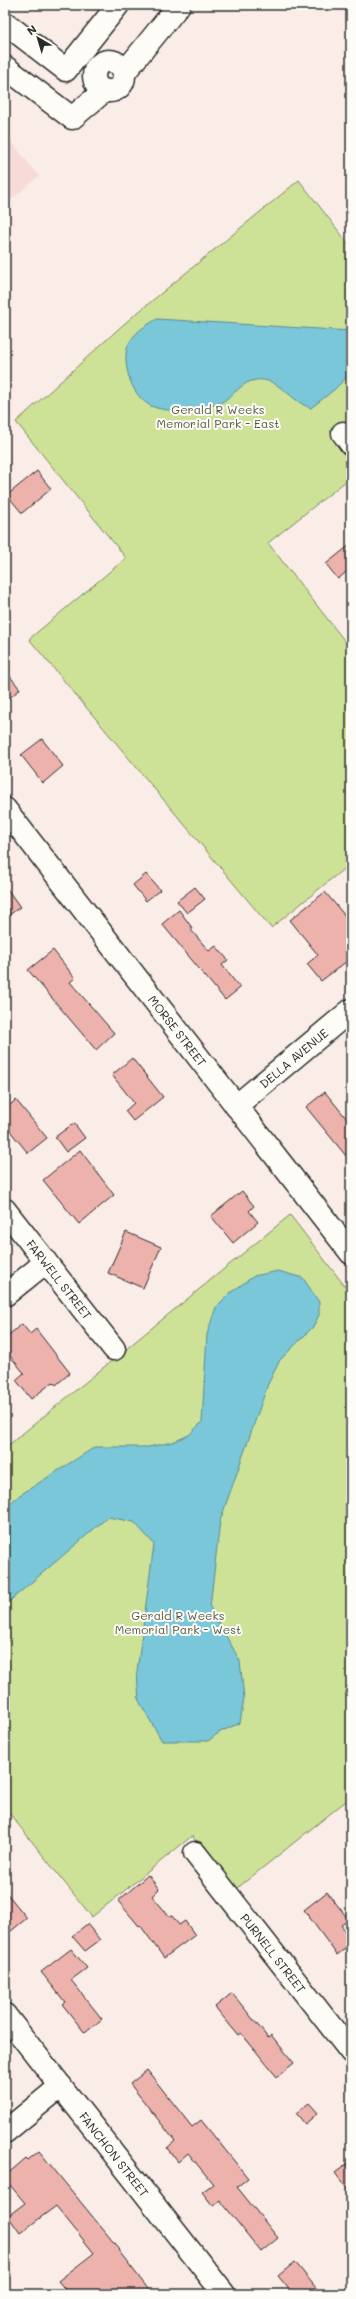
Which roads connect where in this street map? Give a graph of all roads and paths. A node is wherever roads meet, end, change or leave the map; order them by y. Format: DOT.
graph roads {
  1 [pos="118,5"];
  2 [pos="179,5"];
  3 [pos="5,23"];
  4 [pos="5,67"];
  5 [pos="66,70"];
  6 [pos="99,85"];
  7 [pos="5,809"];
  8 [pos="351,1010"];
  9 [pos="236,1106"];
  10 [pos="5,1210"];
  11 [pos="351,1252"];
  12 [pos="46,1262"];
  13 [pos="5,1295"];
  14 [pos="114,1348"];
  15 [pos="195,1853"];
  16 [pos="5,2014"];
  17 [pos="351,2052"];
  18 [pos="61,2086"];
  19 [pos="5,2132"];
  20 [pos="224,2294"];
  1 -- 5 [label="street"];
  2 -- 6 [label="street"];
  3 -- 5 [label="street"];
  4 -- 6 [label="street"];
  5 -- 6 [label="street"];
  7 -- 9 [label="street, MORSE STREET"];
  8 -- 9 [label="street, DELLA AVENUE"];
  9 -- 11 [label="street, MORSE STREET"];
  10 -- 12 [label="street, FARWELL STREET"];
  12 -- 13 [label="street"];
  12 -- 14 [label="street, FARWELL STREET"];
  15 -- 17 [label="street, PURNELL STREET"];
  16 -- 18 [label="street, FANCHON STREET"];
  18 -- 19 [label="street"];
  18 -- 20 [label="street, FANCHON STREET"];
}
